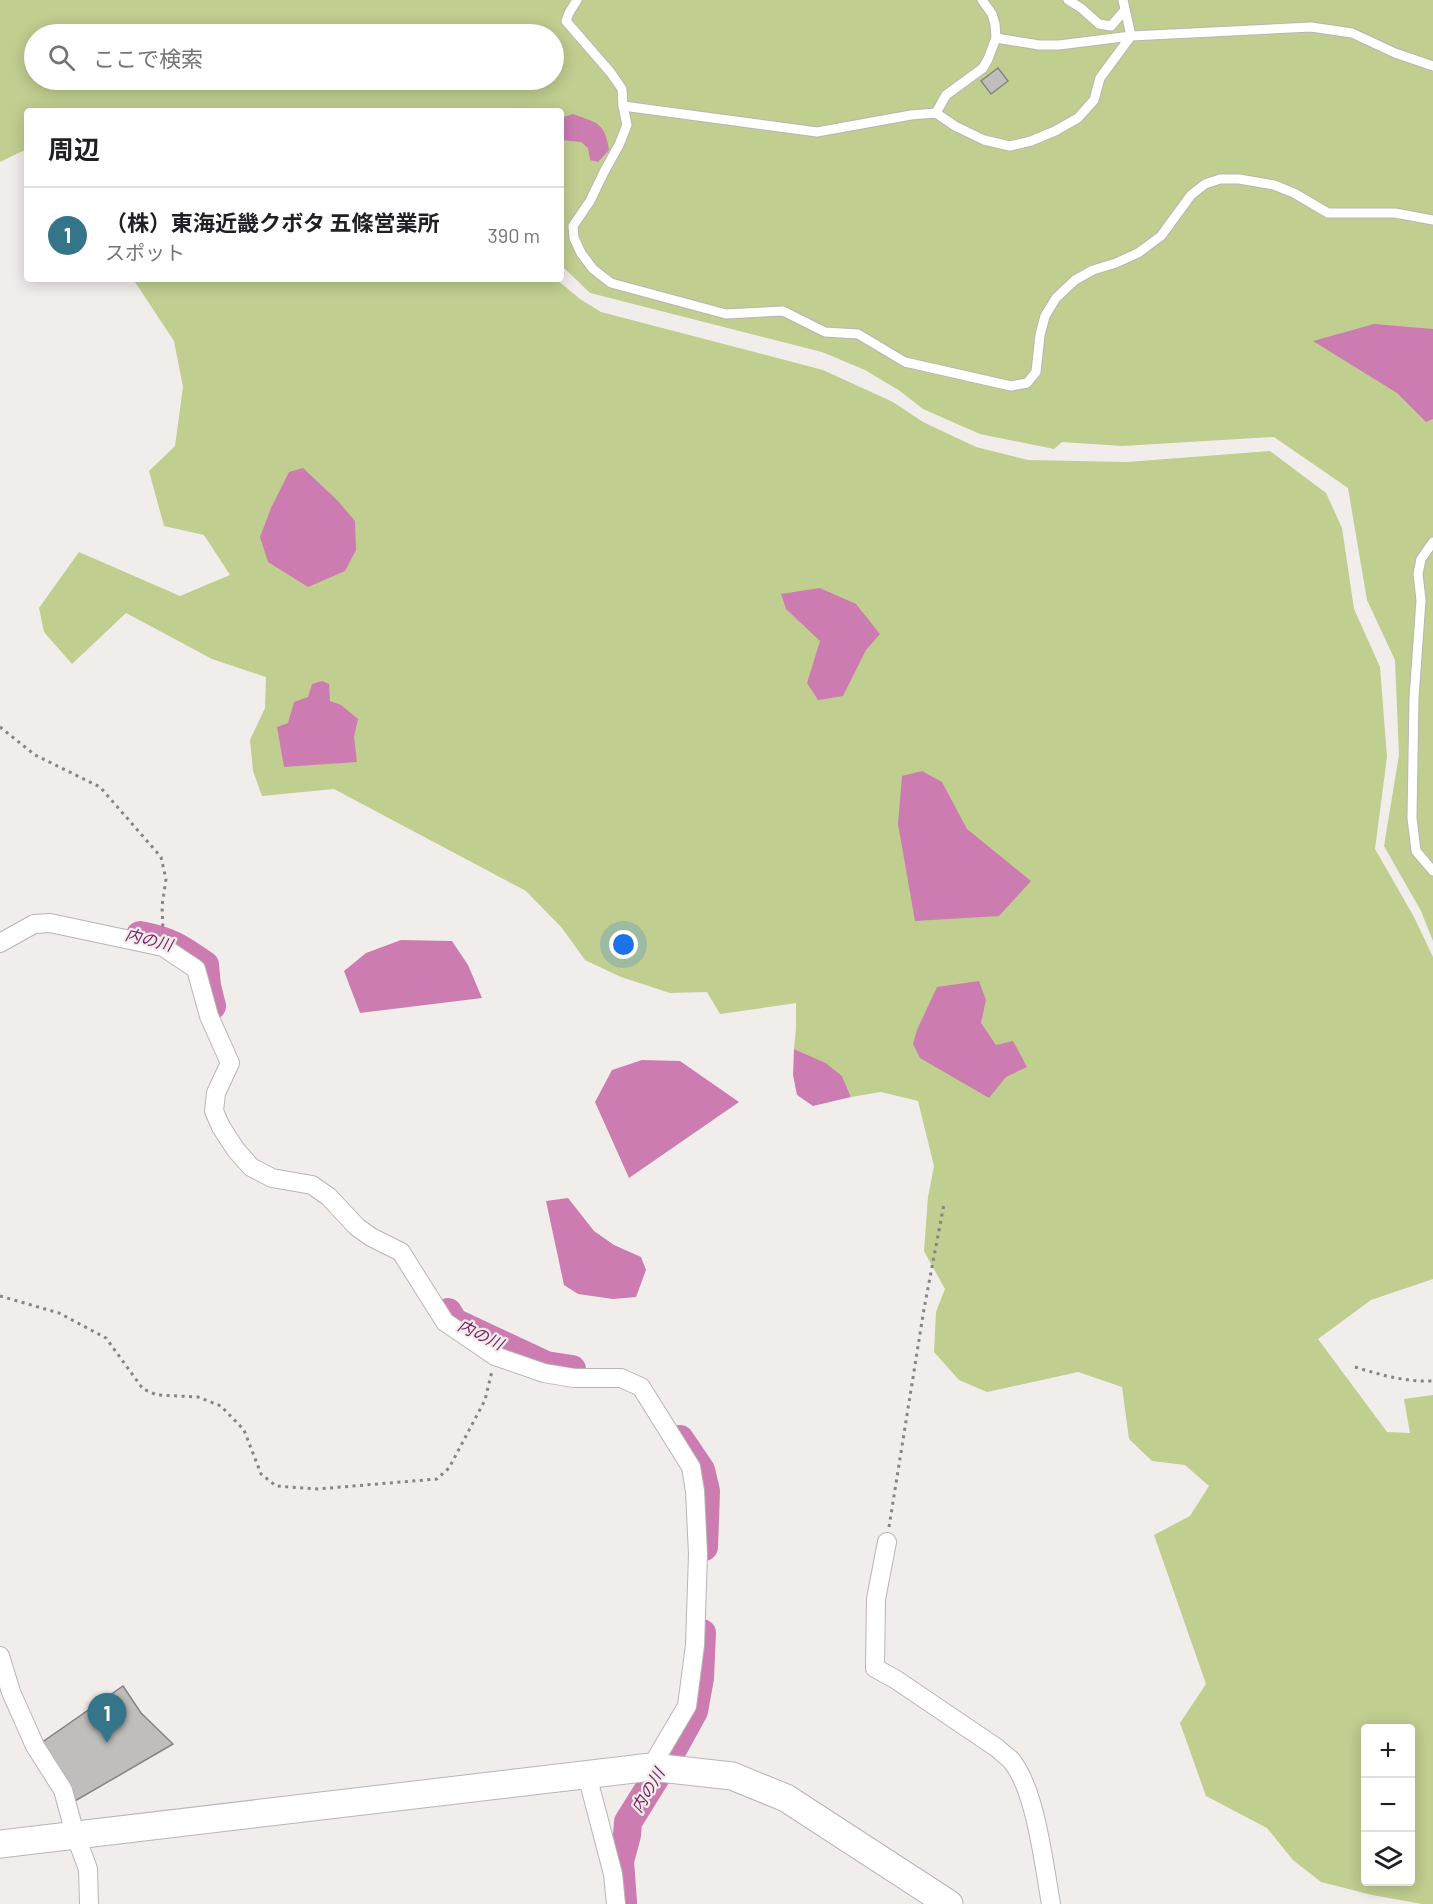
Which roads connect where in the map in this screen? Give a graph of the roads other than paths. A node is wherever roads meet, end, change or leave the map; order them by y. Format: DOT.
graph roads {
  1 [pos="577,0"];
  2 [pos="1068,0"];
  3 [pos="1123,0"];
  4 [pos="985,1"];
  5 [pos="1125,10"];
  6 [pos="1131,36"];
  7 [pos="996,38"];
  8 [pos="1433,66"];
  9 [pos="623,106"];
  10 [pos="936,113"];
  11 [pos="1433,220"];
  12 [pos="1433,542"];
  13 [pos="1433,872"];
  14 [pos="0,944"];
  15 [pos="887,1542"];
  16 [pos="0,1656"];
  17 [pos="651,1767"];
  18 [pos="587,1775"];
  19 [pos="75,1834"];
  20 [pos="0,1844"];
  21 [pos="89,1904"];
  22 [pos="616,1904"];
  23 [pos="949,1904"];
  24 [pos="1051,1904"];
  1 -- 9 [label="lane"];
  2 -- 5 [label="lane"];
  3 -- 5 [label="lane"];
  4 -- 7 [label="lane"];
  5 -- 6 [label="lane"];
  6 -- 7 [label="lane"];
  6 -- 8 [label="lane"];
  6 -- 10 [label="lane"];
  7 -- 10 [label="lane"];
  9 -- 10 [label="lane"];
  9 -- 11 [label="lane"];
  12 -- 13 [label="lane"];
  14 -- 17 [label="street"];
  15 -- 24 [label="street"];
  16 -- 19 [label="street"];
  17 -- 18 [label="street"];
  17 -- 23 [label="street"];
  18 -- 19 [label="street"];
  18 -- 22 [label="street"];
  19 -- 20 [label="street"];
  19 -- 21 [label="street"];
}
